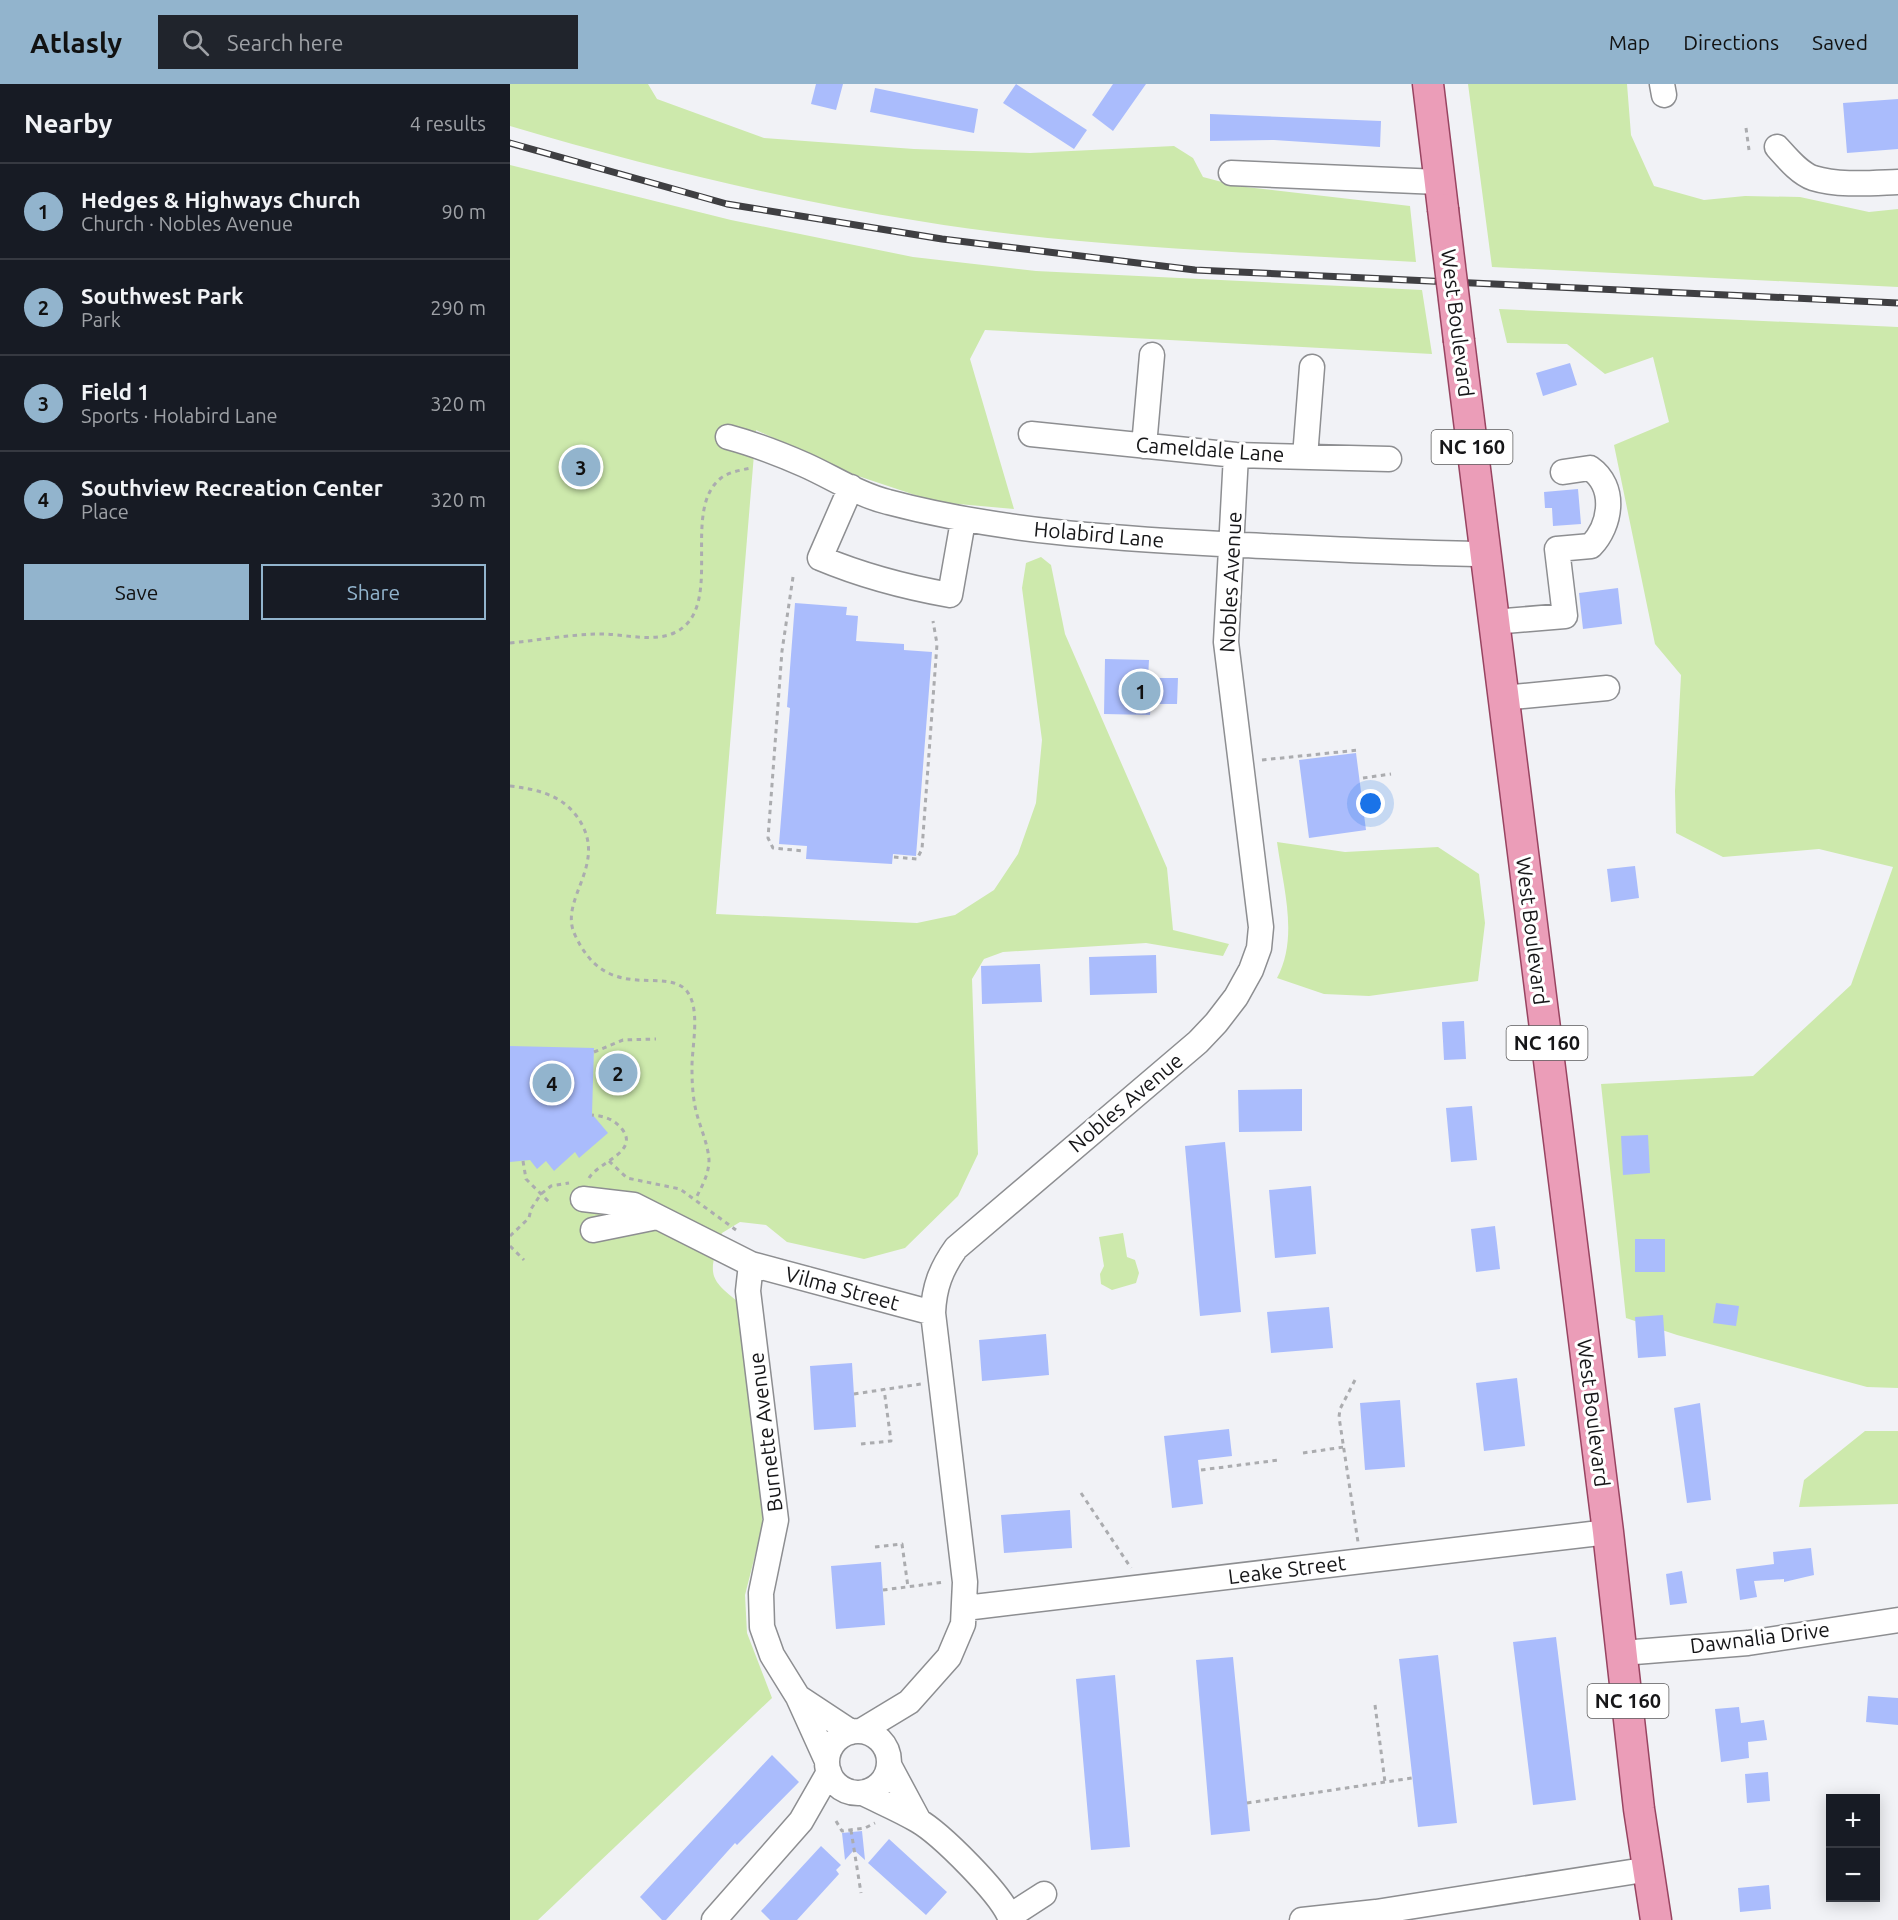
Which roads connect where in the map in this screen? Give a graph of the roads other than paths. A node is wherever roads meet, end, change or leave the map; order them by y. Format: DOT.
graph roads {
  1 [pos="1428,84"];
  2 [pos="1777,147"];
  3 [pos="1231,173"];
  4 [pos="1898,182"];
  5 [pos="1441,195"];
  6 [pos="1152,355"];
  7 [pos="1312,367"];
  8 [pos="1031,434"];
  9 [pos="728,437"];
  10 [pos="1144,446"];
  11 [pos="1236,455"];
  12 [pos="1305,457"];
  13 [pos="1389,459"];
  14 [pos="1563,472"];
  15 [pos="851,487"];
  16 [pos="963,521"];
  17 [pos="1233,544"];
  18 [pos="1485,554"];
  19 [pos="1493,622"];
  20 [pos="1607,688"];
  21 [pos="1503,698"];
  22 [pos="580,1189"];
  23 [pos="657,1217"];
  24 [pos="593,1230"];
  25 [pos="752,1264"];
  26 [pos="933,1313"];
  27 [pos="1608,1532"];
  28 [pos="965,1608"];
  29 [pos="1898,1620"];
  30 [pos="1622,1653"];
  31 [pos="798,1697"];
  32 [pos="909,1702"];
  33 [pos="856,1731"];
  34 [pos="889,1760"];
  35 [pos="828,1767"];
  36 [pos="858,1793"];
  37 [pos="801,1821"];
  38 [pos="919,1821"];
  39 [pos="1650,1869"];
  40 [pos="1044,1894"];
  41 [pos="1010,1918"];
  42 [pos="714,1920"];
  43 [pos="1302,1920"];
  44 [pos="1656,1920"];
  1 -- 5 [label="main road, West Boulevard / NC 160"];
  2 -- 4 [label="street"];
  3 -- 5 [label="street"];
  5 -- 18 [label="main road, West Boulevard / NC 160, bridge"];
  6 -- 10 [label="street"];
  7 -- 12 [label="street"];
  8 -- 10 [label="street, Cameldale Lane"];
  9 -- 15 [label="street, Holabird Lane"];
  10 -- 11 [label="street, Cameldale Lane"];
  11 -- 12 [label="street, Cameldale Lane"];
  11 -- 17 [label="street, Nobles Avenue"];
  12 -- 13 [label="street, Cameldale Lane"];
  14 -- 19 [label="street"];
  15 -- 16 [label="street, Holabird Lane"];
  15 -- 16 [label="street"];
  16 -- 17 [label="street, Holabird Lane"];
  17 -- 18 [label="street, Holabird Lane"];
  17 -- 26 [label="street, Nobles Avenue"];
  18 -- 19 [label="main road, West Boulevard / NC 160"];
  19 -- 21 [label="main road, West Boulevard / NC 160"];
  20 -- 21 [label="street"];
  21 -- 27 [label="main road, West Boulevard / NC 160"];
  22 -- 23 [label="street, Vilma Street"];
  23 -- 24 [label="street"];
  23 -- 25 [label="street, Vilma Street"];
  25 -- 26 [label="street, Vilma Street"];
  25 -- 31 [label="street, Burnette Avenue"];
  26 -- 28 [label="street, Nobles Avenue"];
  27 -- 28 [label="street, Leake Street"];
  27 -- 30 [label="main road, West Boulevard / NC 160"];
  28 -- 32 [label="street, Nobles Avenue"];
  29 -- 30 [label="street, Dawnalia Drive"];
  30 -- 39 [label="main road, West Boulevard / NC 160"];
  31 -- 33 [label="street, Burnette Avenue"];
  31 -- 35 [label="street, Burnette Avenue"];
  32 -- 33 [label="street, Nobles Avenue"];
  32 -- 34 [label="street, Nobles Avenue"];
  33 -- 34 [label="street"];
  33 -- 35 [label="street"];
  34 -- 36 [label="street"];
  34 -- 38 [label="street"];
  35 -- 36 [label="street"];
  35 -- 37 [label="street"];
  36 -- 37 [label="street"];
  36 -- 38 [label="street"];
  37 -- 42 [label="street"];
  38 -- 41 [label="street"];
  39 -- 43 [label="street"];
  39 -- 44 [label="main road, West Boulevard / NC 160"];
  40 -- 41 [label="street"];
}
